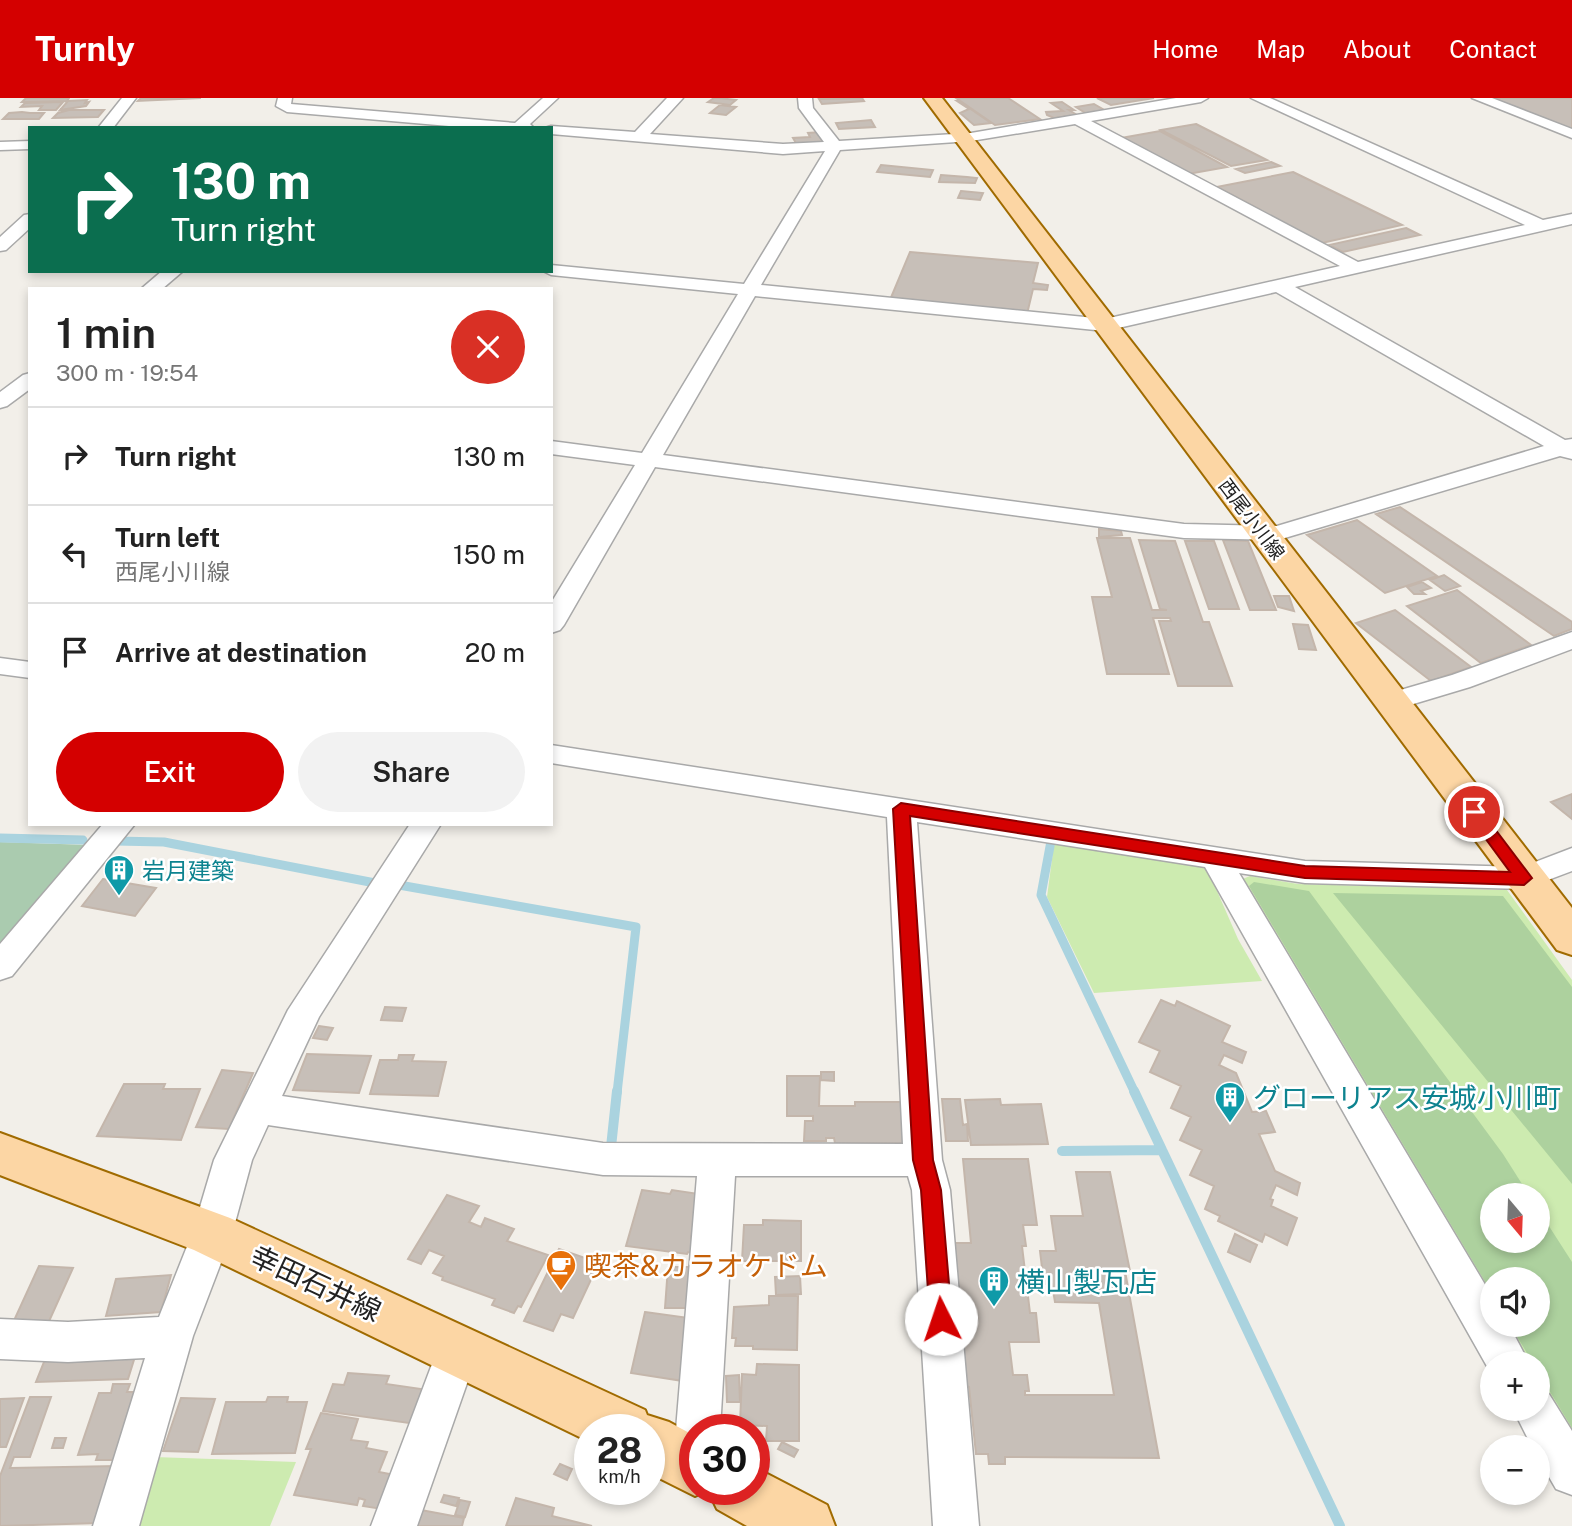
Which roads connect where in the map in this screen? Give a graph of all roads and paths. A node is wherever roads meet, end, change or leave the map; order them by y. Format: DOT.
graph roads {
  1 [pos="128,98"];
  2 [pos="285,98"];
  3 [pos="551,98"];
  4 [pos="676,98"];
  5 [pos="805,98"];
  6 [pos="933,98"];
  7 [pos="1201,98"];
  8 [pos="1258,98"];
  9 [pos="1479,98"];
  10 [pos="394,104"];
  11 [pos="379,116"];
  12 [pos="1077,119"];
  13 [pos="107,126"];
  14 [pos="366,126"];
  15 [pos="506,126"];
  16 [pos="520,126"];
  17 [pos="553,130"];
  18 [pos="1572,134"];
  19 [pos="639,137"];
  20 [pos="963,138"];
  21 [pos="28,145"];
  22 [pos="0,146"];
  23 [pos="835,146"];
  24 [pos="11,216"];
  25 [pos="28,219"];
  26 [pos="1572,219"];
  27 [pos="28,221"];
  28 [pos="1542,226"];
  29 [pos="0,246"];
  30 [pos="1356,268"];
  31 [pos="553,270"];
  32 [pos="171,273"];
  33 [pos="1280,286"];
  34 [pos="153,287"];
  35 [pos="751,290"];
  36 [pos="1105,325"];
  37 [pos="0,379"];
  38 [pos="28,381"];
  39 [pos="28,382"];
  40 [pos="0,402"];
  41 [pos="553,447"];
  42 [pos="1568,449"];
  43 [pos="650,459"];
  44 [pos="1264,533"];
  45 [pos="553,622"];
  46 [pos="1572,640"];
  47 [pos="0,666"];
  48 [pos="28,670"];
  49 [pos="1390,702"];
  50 [pos="553,754"];
  51 [pos="901,809"];
  52 [pos="118,826"];
  53 [pos="425,826"];
  54 [pos="1215,857"];
  55 [pos="1572,859"];
  56 [pos="1524,878"];
  57 [pos="1572,939"];
  58 [pos="1,965"];
  59 [pos="259,1108"];
  60 [pos="0,1154"];
  61 [pos="717,1160"];
  62 [pos="923,1160"];
  63 [pos="212,1234"];
  64 [pos="172,1336"];
  65 [pos="0,1339"];
  66 [pos="458,1349"];
  67 [pos="1501,1351"];
  68 [pos="592,1414"];
  69 [pos="689,1414"];
  70 [pos="1541,1421"];
  71 [pos="1572,1473"];
  72 [pos="116,1526"];
  73 [pos="394,1526"];
  74 [pos="956,1526"];
  1 -- 13 [label="street"];
  2 -- 11 [label="street"];
  3 -- 16 [label="street"];
  4 -- 19 [label="street"];
  5 -- 23 [label="street"];
  6 -- 20 [label="main road, 西尾小川線"];
  7 -- 12 [label="street"];
  8 -- 28 [label="street"];
  9 -- 18 [label="street"];
  10 -- 11 [label="street"];
  11 -- 14 [label="street"];
  11 -- 15 [label="street"];
  12 -- 20 [label="street"];
  12 -- 30 [label="street"];
  17 -- 19 [label="street"];
  19 -- 23 [label="street"];
  20 -- 23 [label="street"];
  20 -- 36 [label="main road, 西尾小川線"];
  21 -- 22 [label="street"];
  23 -- 35 [label="street"];
  24 -- 25 [label="street"];
  26 -- 28 [label="street"];
  27 -- 29 [label="street"];
  28 -- 30 [label="street"];
  30 -- 33 [label="street"];
  31 -- 35 [label="street"];
  32 -- 34 [label="street"];
  33 -- 36 [label="street"];
  33 -- 42 [label="street"];
  35 -- 36 [label="street"];
  35 -- 43 [label="street"];
  36 -- 44 [label="main road, 西尾小川線"];
  37 -- 38 [label="street"];
  39 -- 40 [label="street"];
  41 -- 43 [label="street"];
  42 -- 44 [label="street"];
  43 -- 44 [label="street"];
  43 -- 45 [label="street"];
  44 -- 49 [label="main road, 西尾小川線"];
  46 -- 49 [label="street"];
  47 -- 48 [label="street"];
  49 -- 56 [label="main road, 西尾小川線"];
  50 -- 51 [label="street"];
  51 -- 54 [label="street"];
  51 -- 62 [label="street"];
  52 -- 58 [label="street"];
  53 -- 59 [label="street"];
  54 -- 56 [label="street"];
  54 -- 67 [label="street"];
  55 -- 56 [label="street"];
  56 -- 57 [label="main road, 西尾小川線"];
  59 -- 61 [label="street"];
  59 -- 63 [label="street"];
  60 -- 63 [label="main road, 幸田石井線"];
  61 -- 62 [label="street"];
  61 -- 69 [label="street"];
  62 -- 74 [label="street"];
  63 -- 64 [label="street"];
  63 -- 66 [label="main road, 幸田石井線"];
  64 -- 65 [label="street"];
  64 -- 72 [label="street"];
  66 -- 68 [label="main road, 幸田石井線"];
  66 -- 73 [label="street"];
  70 -- 71 [label="street"];
}
